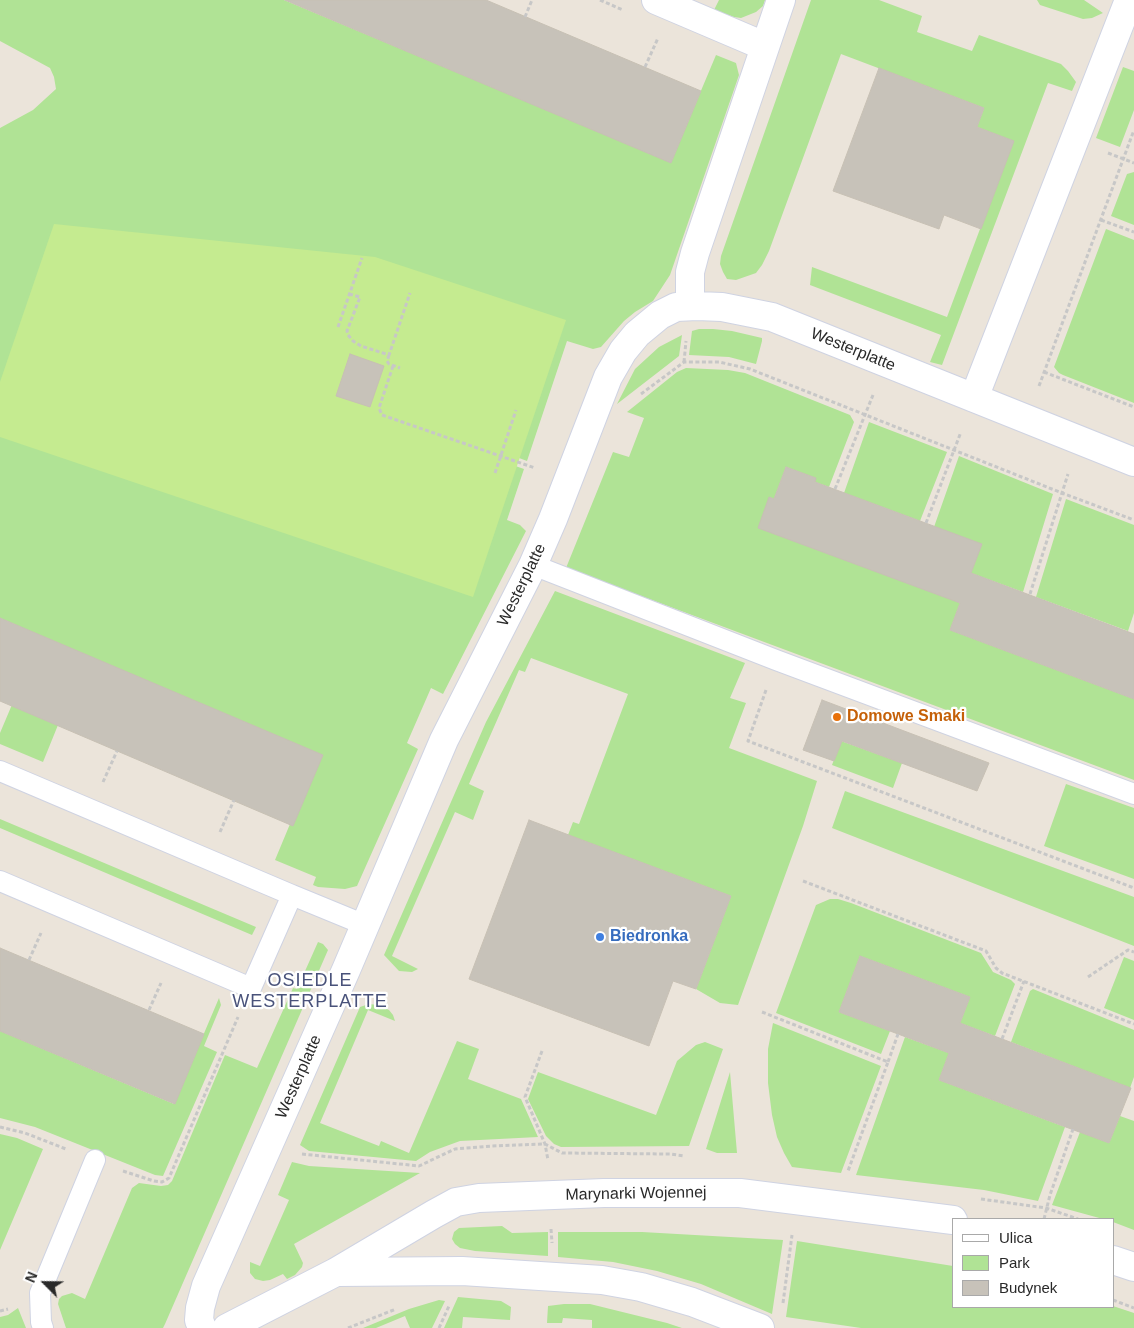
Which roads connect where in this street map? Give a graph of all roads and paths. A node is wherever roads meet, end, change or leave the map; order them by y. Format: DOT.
graph roads {
  1 [pos="532,0"];
  2 [pos="656,0"];
  3 [pos="780,0"];
  4 [pos="1129,0"];
  5 [pos="525,16"];
  6 [pos="764,46"];
  7 [pos="1134,130"];
  8 [pos="1101,220"];
  9 [pos="1134,232"];
  10 [pos="362,258"];
  11 [pos="410,293"];
  12 [pos="349,294"];
  13 [pos="690,306"];
  14 [pos="338,327"];
  15 [pos="389,356"];
  16 [pos="886,363"];
  17 [pos="393,366"];
  18 [pos="400,368"];
  19 [pos="1044,372"];
  20 [pos="636,397"];
  21 [pos="974,398"];
  22 [pos="1134,407"];
  23 [pos="516,410"];
  24 [pos="865,414"];
  25 [pos="1027,419"];
  26 [pos="1079,440"];
  27 [pos="954,450"];
  28 [pos="501,456"];
  29 [pos="1134,462"];
  30 [pos="495,472"];
  31 [pos="568,481"];
  32 [pos="835,490"];
  33 [pos="1062,493"];
  34 [pos="1134,520"];
  35 [pos="926,523"];
  36 [pos="533,565"];
  37 [pos="1030,594"];
  38 [pos="776,660"];
  39 [pos="0,771"];
  40 [pos="1134,794"];
  41 [pos="0,881"];
  42 [pos="804,881"];
  43 [pos="1134,888"];
  44 [pos="292,895"];
  45 [pos="365,924"];
  46 [pos="1134,952"];
  47 [pos="1088,977"];
  48 [pos="1024,981"];
  49 [pos="251,988"];
  50 [pos="762,1012"];
  51 [pos="1134,1024"];
  52 [pos="898,1034"];
  53 [pos="1002,1039"];
  54 [pos="888,1062"];
  55 [pos="0,1127"];
  56 [pos="1072,1129"];
  57 [pos="295,1153"];
  58 [pos="688,1156"];
  59 [pos="95,1160"];
  60 [pos="845,1179"];
  61 [pos="1044,1218"];
  62 [pos="952,1220"];
  63 [pos="1114,1260"];
  64 [pos="1134,1267"];
  65 [pos="336,1272"];
  66 [pos="1114,1300"];
  67 [pos="451,1302"];
  68 [pos="1134,1308"];
  69 [pos="43,1328"];
  70 [pos="202,1328"];
  71 [pos="227,1328"];
  72 [pos="439,1328"];
  73 [pos="760,1328"];
  1 -- 5 [label="path"];
  2 -- 6 [label="street"];
  3 -- 6 [label="street"];
  4 -- 21 [label="street"];
  6 -- 13 [label="street"];
  7 -- 8 [label="path"];
  8 -- 9 [label="path"];
  8 -- 19 [label="path"];
  10 -- 12 [label="path"];
  11 -- 15 [label="path"];
  12 -- 14 [label="path"];
  12 -- 15 [label="path"];
  13 -- 16 [label="street, Westerplatte"];
  13 -- 31 [label="street, Westerplatte"];
  15 -- 17 [label="path"];
  16 -- 21 [label="street, Westerplatte"];
  16 -- 24 [label="path"];
  17 -- 18 [label="path"];
  17 -- 28 [label="path"];
  19 -- 22 [label="path"];
  19 -- 25 [label="path"];
  20 -- 24 [label="path"];
  21 -- 25 [label="street, Westerplatte"];
  21 -- 27 [label="path"];
  23 -- 28 [label="path"];
  24 -- 27 [label="path"];
  24 -- 32 [label="path"];
  25 -- 26 [label="street, Westerplatte"];
  26 -- 29 [label="street, Westerplatte"];
  26 -- 33 [label="path"];
  27 -- 33 [label="path"];
  27 -- 35 [label="path"];
  28 -- 30 [label="path"];
  28 -- 31 [label="path"];
  31 -- 36 [label="street, Westerplatte"];
  33 -- 34 [label="path"];
  33 -- 37 [label="path"];
  36 -- 38 [label="lane"];
  36 -- 45 [label="street, Westerplatte"];
  38 -- 40 [label="lane"];
  38 -- 43 [label="path"];
  39 -- 44 [label="lane"];
  41 -- 49 [label="lane"];
  42 -- 48 [label="path"];
  44 -- 45 [label="lane"];
  44 -- 49 [label="lane"];
  45 -- 70 [label="street, Westerplatte"];
  46 -- 47 [label="path"];
  48 -- 51 [label="path"];
  48 -- 53 [label="path"];
  49 -- 59 [label="path"];
  50 -- 54 [label="path"];
  52 -- 54 [label="path"];
  54 -- 60 [label="path"];
  55 -- 59 [label="path"];
  56 -- 61 [label="path"];
  57 -- 58 [label="path"];
  59 -- 69 [label="lane"];
  62 -- 65 [label="street, Marynarki Wojennej"];
  63 -- 64 [label="street"];
  65 -- 71 [label="street, Marynarki Wojennej"];
  65 -- 73 [label="street, Marynarki Wojennej"];
  66 -- 68 [label="path"];
  67 -- 72 [label="path"];
}
